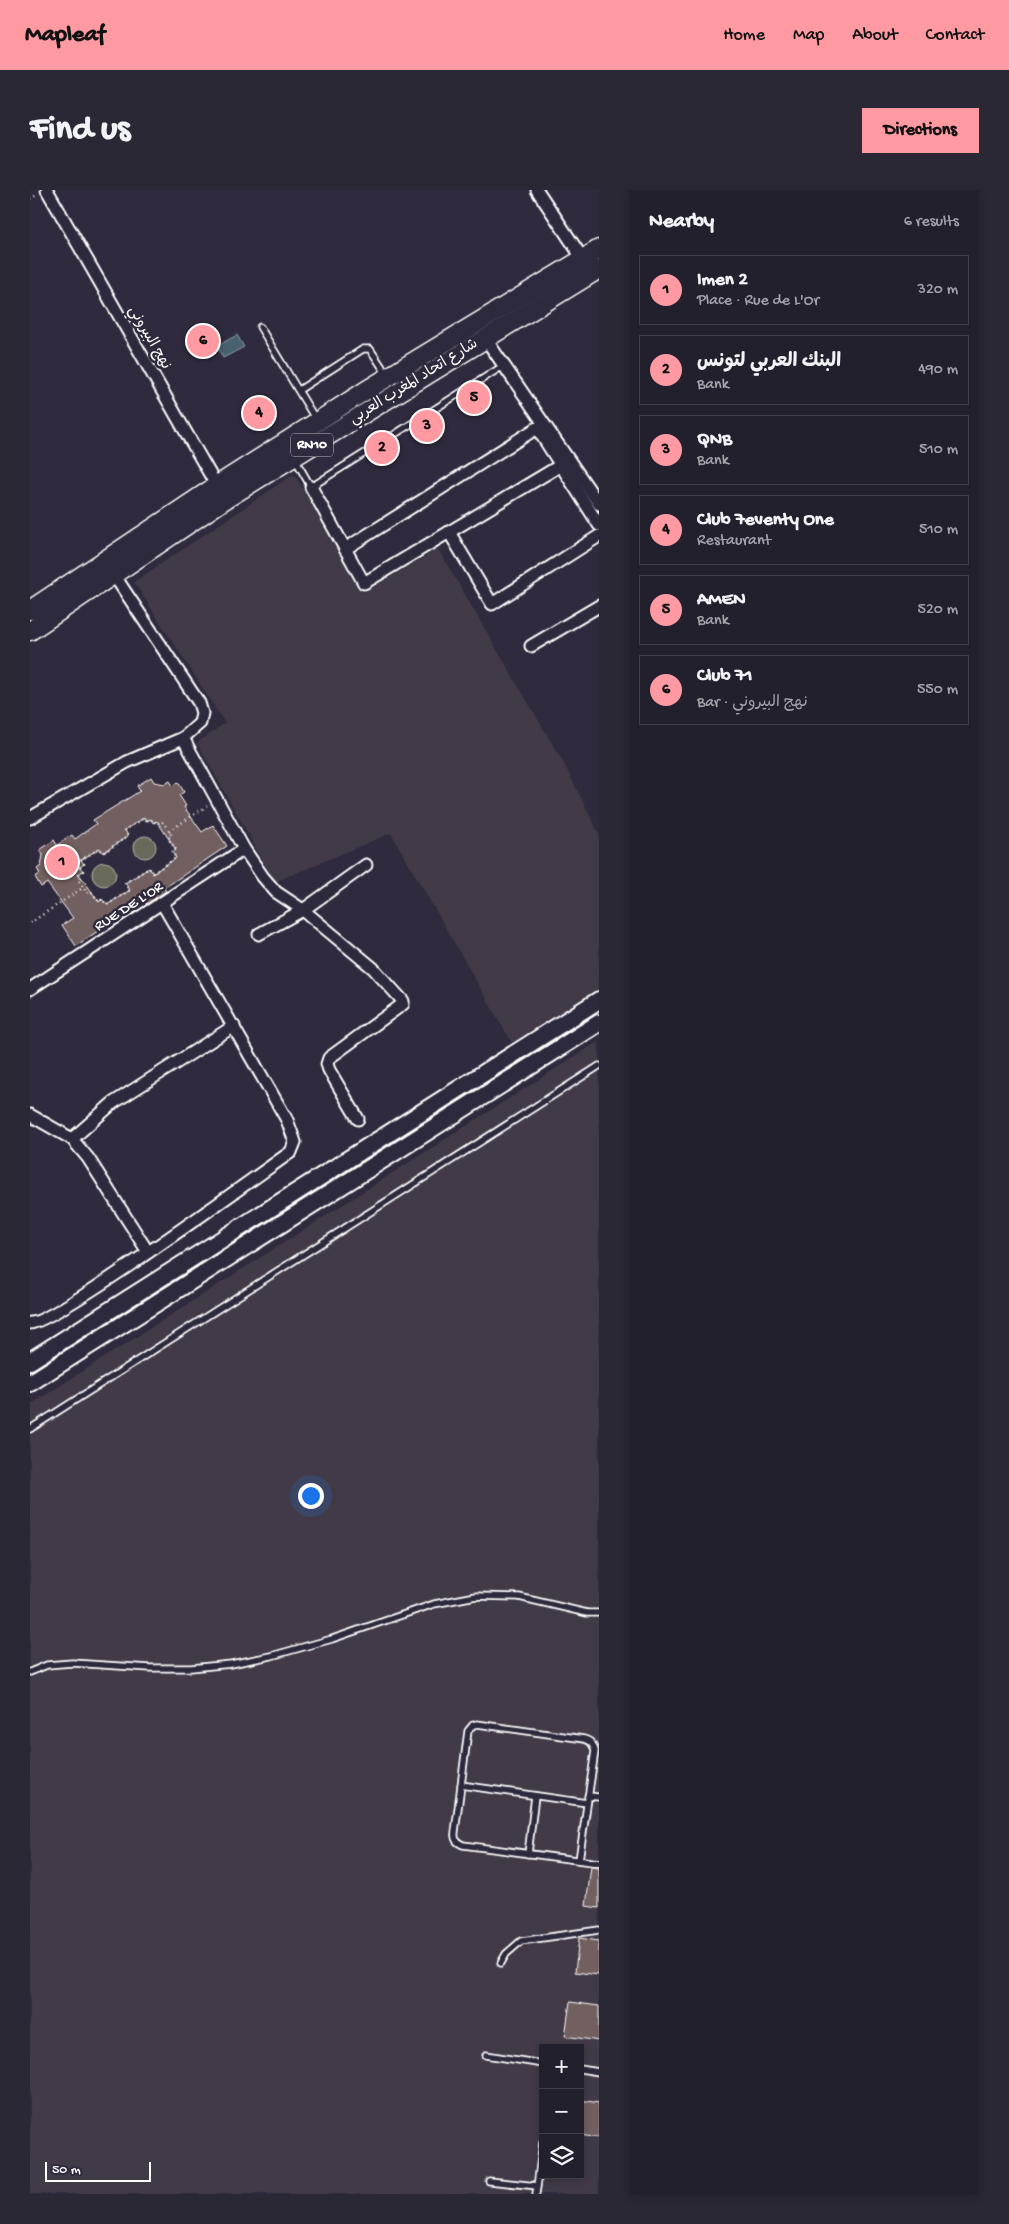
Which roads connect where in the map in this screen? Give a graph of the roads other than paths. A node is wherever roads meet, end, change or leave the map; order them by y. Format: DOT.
graph roads {
  1 [pos="47,190"];
  2 [pos="537,190"];
  3 [pos="599,249"];
  4 [pos="584,258"];
  5 [pos="599,269"];
  6 [pos="260,328"];
  7 [pos="484,338"];
  8 [pos="503,366"];
  9 [pos="389,377"];
  10 [pos="299,390"];
  11 [pos="317,421"];
  12 [pos="293,457"];
  13 [pos="561,465"];
  14 [pos="311,487"];
  15 [pos="220,493"];
  16 [pos="599,504"];
  17 [pos="599,525"];
  18 [pos="449,532"];
  19 [pos="599,536"];
  20 [pos="345,548"];
  21 [pos="114,575"];
  22 [pos="599,606"];
  23 [pos="30,610"];
  24 [pos="30,631"];
  25 [pos="530,646"];
  26 [pos="183,738"];
  27 [pos="30,818"];
  28 [pos="244,849"];
  29 [pos="366,865"];
  30 [pos="162,902"];
  31 [pos="303,910"];
  32 [pos="259,934"];
  33 [pos="30,989"];
  34 [pos="599,1000"];
  35 [pos="599,1023"];
  36 [pos="234,1026"];
  37 [pos="599,1066"];
  38 [pos="30,1115"];
  39 [pos="358,1119"];
  40 [pos="72,1138"];
  41 [pos="148,1252"];
  42 [pos="30,1323"];
  43 [pos="30,1361"];
  44 [pos="30,1382"];
  45 [pos="30,1428"];
  46 [pos="599,1613"];
  47 [pos="30,1672"];
  48 [pos="597,1750"];
  49 [pos="461,1785"];
  50 [pos="535,1796"];
  51 [pos="588,1796"];
  52 [pos="599,1797"];
  53 [pos="587,1803"];
  54 [pos="528,1854"];
  55 [pos="579,1860"];
  56 [pos="599,1863"];
  57 [pos="599,1930"];
  58 [pos="501,1963"];
  59 [pos="486,2055"];
  60 [pos="539,2063"];
  61 [pos="584,2070"];
  62 [pos="599,2072"];
  63 [pos="539,2171"];
  64 [pos="489,2181"];
  65 [pos="537,2186"];
  66 [pos="536,2194"];
  1 -- 15 [label="street, نهج البيروني"];
  2 -- 4 [label="street"];
  3 -- 4 [label="main road, شارع اتحاد المغرب العربي / RN10"];
  4 -- 9 [label="main road, شارع اتحاد المغرب العربي / RN10"];
  5 -- 7 [label="main road, شارع اتحاد المغرب العربي / RN10"];
  6 -- 10 [label="lane"];
  7 -- 8 [label="street"];
  7 -- 12 [label="main road, شارع اتحاد المغرب العربي / RN10"];
  8 -- 14 [label="lane"];
  8 -- 16 [label="street"];
  9 -- 10 [label="lane"];
  9 -- 11 [label="main road, شارع اتحاد المغرب العربي / RN10"];
  10 -- 11 [label="lane"];
  11 -- 15 [label="main road, شارع اتحاد المغرب العربي / RN10"];
  12 -- 14 [label="lane"];
  12 -- 15 [label="main road, شارع اتحاد المغرب العربي / RN10"];
  13 -- 17 [label="street"];
  13 -- 18 [label="street"];
  13 -- 20 [label="street"];
  14 -- 20 [label="street"];
  15 -- 21 [label="main road, شارع اتحاد المغرب العربي / RN10"];
  15 -- 23 [label="main road, شارع اتحاد المغرب العربي / RN10"];
  18 -- 19 [label="street"];
  18 -- 20 [label="street"];
  21 -- 24 [label="main road, شارع اتحاد المغرب العربي / RN10"];
  21 -- 26 [label="street"];
  22 -- 25 [label="street"];
  26 -- 27 [label="street"];
  26 -- 28 [label="street"];
  28 -- 30 [label="street, RUE DE L'OR"];
  28 -- 31 [label="street"];
  29 -- 31 [label="street"];
  30 -- 33 [label="street, RUE DE L'OR"];
  30 -- 36 [label="street"];
  31 -- 32 [label="street"];
  31 -- 39 [label="street"];
  34 -- 43 [label="street"];
  35 -- 44 [label="street"];
  36 -- 40 [label="street"];
  36 -- 41 [label="street"];
  37 -- 45 [label="lane"];
  38 -- 40 [label="street"];
  40 -- 41 [label="street"];
  41 -- 42 [label="street"];
  46 -- 47 [label="lane"];
  48 -- 49 [label="lane"];
  48 -- 51 [label="lane"];
  49 -- 50 [label="lane"];
  49 -- 54 [label="lane"];
  50 -- 53 [label="lane"];
  50 -- 54 [label="lane"];
  51 -- 52 [label="lane"];
  51 -- 53 [label="lane"];
  53 -- 55 [label="lane"];
  54 -- 55 [label="lane"];
  55 -- 56 [label="lane"];
  57 -- 58 [label="lane"];
  59 -- 60 [label="lane"];
  61 -- 62 [label="lane"];
  63 -- 65 [label="lane"];
  64 -- 65 [label="lane"];
  65 -- 66 [label="lane"];
}
